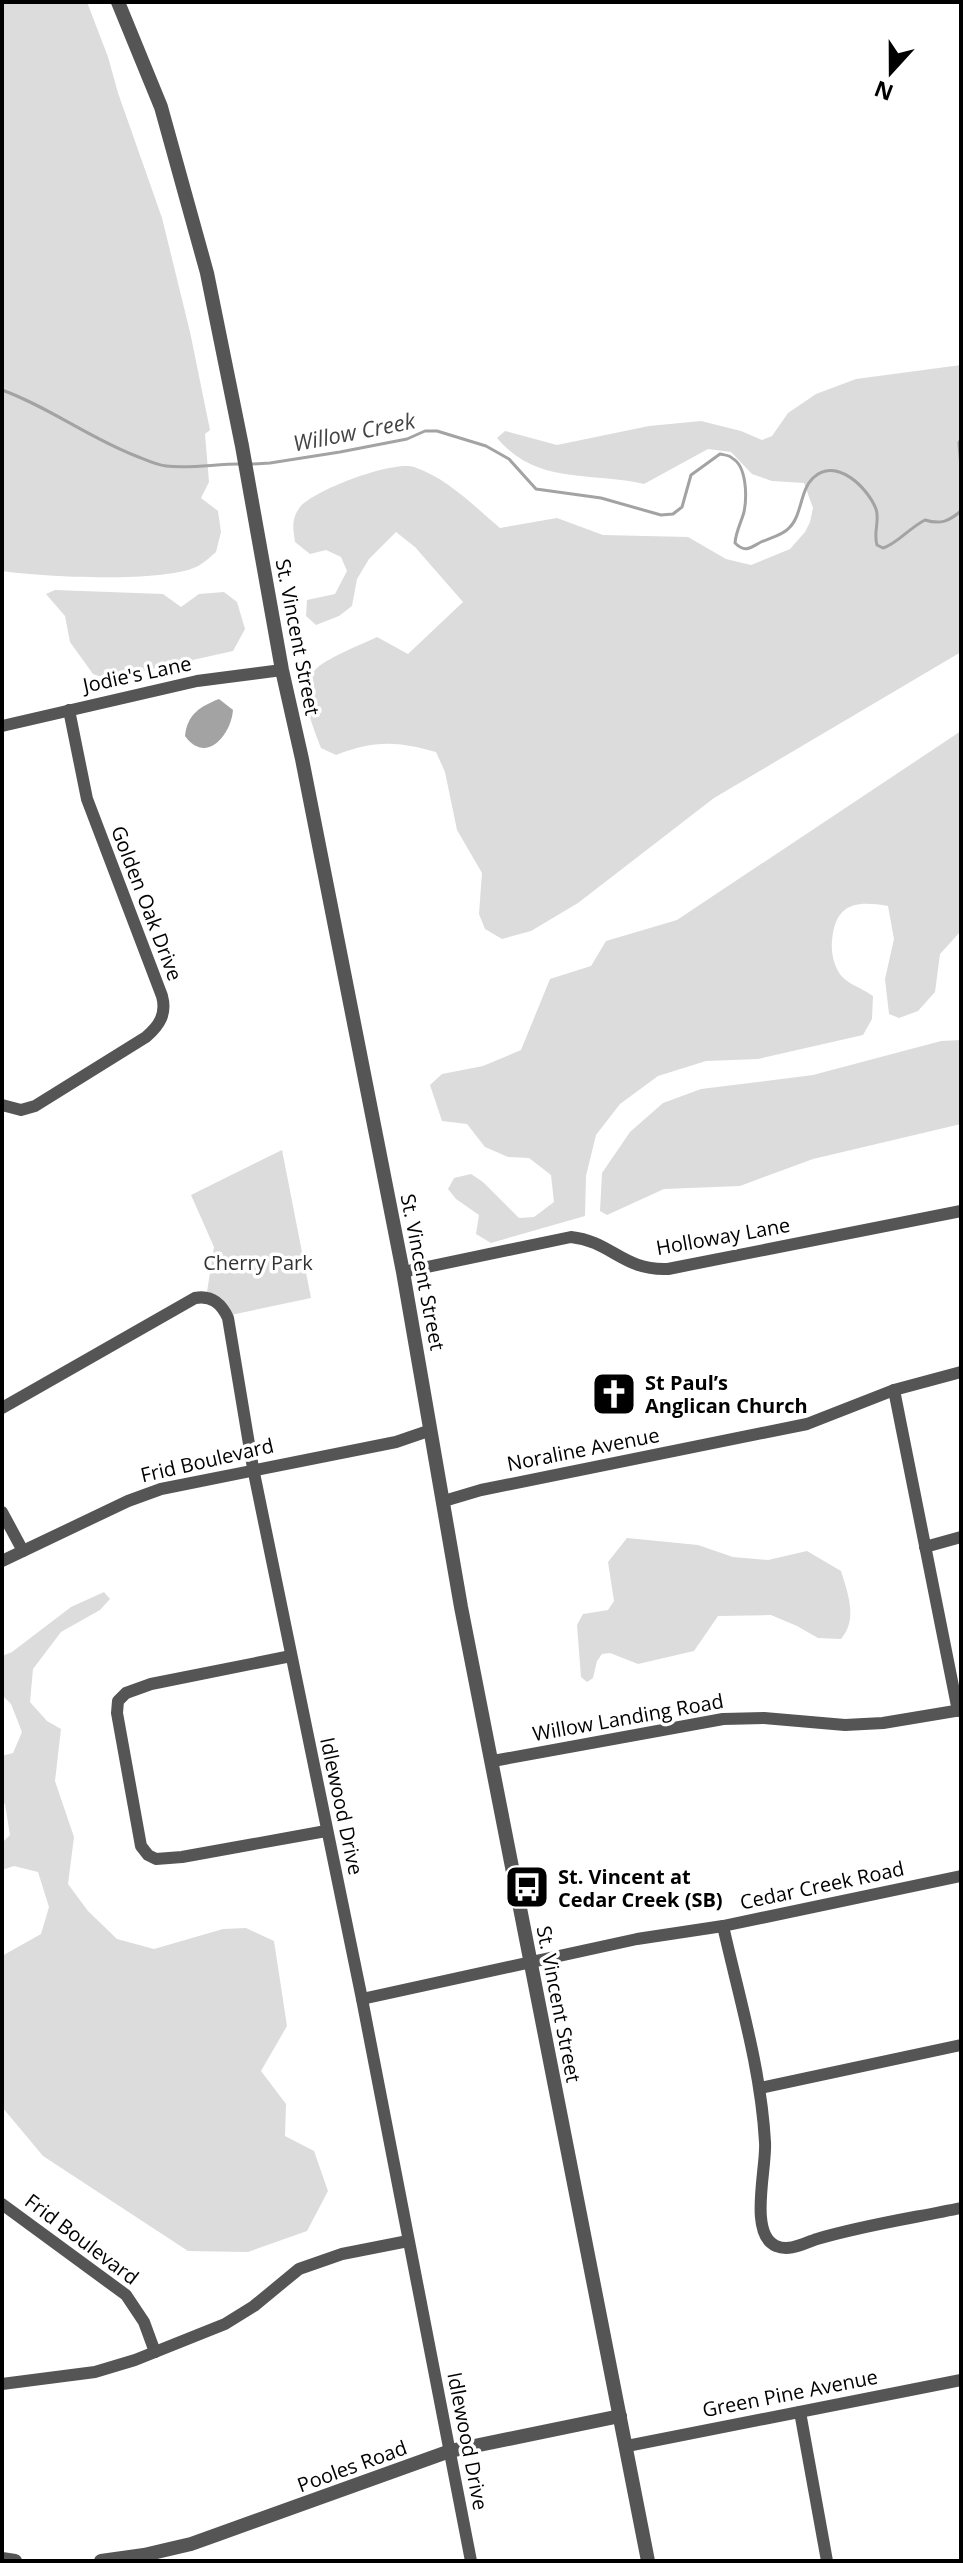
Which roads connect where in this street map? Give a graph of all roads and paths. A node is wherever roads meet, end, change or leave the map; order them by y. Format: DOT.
graph roads {
  1 [pos="118,2"];
  2 [pos="282,670"];
  3 [pos="69,710"];
  4 [pos="2,726"];
  5 [pos="2,1105"];
  6 [pos="961,1211"];
  7 [pos="403,1272"];
  8 [pos="961,1372"];
  9 [pos="894,1390"];
  10 [pos="2,1408"];
  11 [pos="431,1430"];
  12 [pos="253,1468"];
  13 [pos="444,1501"];
  14 [pos="2,1512"];
  15 [pos="961,1537"];
  16 [pos="925,1547"];
  17 [pos="23,1551"];
  18 [pos="2,1561"];
  19 [pos="291,1656"];
  20 [pos="960,1710"];
  21 [pos="493,1761"];
  22 [pos="326,1831"];
  23 [pos="961,1876"];
  24 [pos="723,1926"];
  25 [pos="530,1963"];
  26 [pos="362,1999"];
  27 [pos="961,2045"];
  28 [pos="760,2088"];
  29 [pos="2,2204"];
  30 [pos="961,2208"];
  31 [pos="408,2241"];
  32 [pos="155,2352"];
  33 [pos="961,2380"];
  34 [pos="2,2384"];
  35 [pos="800,2412"];
  36 [pos="620,2416"];
  37 [pos="627,2446"];
  38 [pos="450,2451"];
  39 [pos="2,2559"];
  40 [pos="15,2561"];
  41 [pos="101,2561"];
  42 [pos="471,2561"];
  43 [pos="648,2561"];
  44 [pos="827,2561"];
  1 -- 2 [label="street, St. Vincent Street"];
  2 -- 3 [label="street, Jodie's Lane"];
  2 -- 7 [label="street, St. Vincent Street"];
  3 -- 4 [label="street, Jodie's Lane"];
  3 -- 5 [label="street, Golden Oak Drive"];
  6 -- 7 [label="street, Holloway Lane"];
  7 -- 11 [label="street, St. Vincent Street"];
  8 -- 9 [label="street, Noraline Avenue"];
  9 -- 13 [label="street, Noraline Avenue"];
  9 -- 16 [label="street"];
  10 -- 12 [label="street, Idlewood Drive"];
  11 -- 12 [label="street, Frid Boulevard"];
  11 -- 13 [label="street, St. Vincent Street"];
  12 -- 17 [label="street, Frid Boulevard"];
  12 -- 19 [label="street, Idlewood Drive"];
  13 -- 21 [label="street, St. Vincent Street"];
  14 -- 17 [label="street"];
  15 -- 16 [label="street"];
  16 -- 20 [label="street"];
  17 -- 18 [label="street, Frid Boulevard"];
  19 -- 22 [label="street, Idlewood Drive"];
  19 -- 22 [label="street"];
  20 -- 21 [label="street, Willow Landing Road"];
  21 -- 25 [label="street, St. Vincent Street"];
  22 -- 26 [label="street, Idlewood Drive"];
  23 -- 24 [label="street, Cedar Creek Road"];
  24 -- 25 [label="street, Cedar Creek Road"];
  24 -- 28 [label="street"];
  25 -- 26 [label="street, Cedar Creek Road"];
  25 -- 36 [label="street, St. Vincent Street"];
  26 -- 31 [label="street, Idlewood Drive"];
  27 -- 28 [label="street"];
  28 -- 30 [label="street"];
  29 -- 32 [label="street, Frid Boulevard"];
  31 -- 32 [label="street"];
  31 -- 38 [label="street, Idlewood Drive"];
  32 -- 34 [label="street"];
  33 -- 35 [label="street, Green Pine Avenue"];
  35 -- 37 [label="street, Green Pine Avenue"];
  35 -- 44 [label="street"];
  36 -- 37 [label="street, St. Vincent Street"];
  36 -- 38 [label="street, Pooles Road"];
  37 -- 43 [label="street, St. Vincent Street"];
  38 -- 41 [label="street, Pooles Road"];
  38 -- 42 [label="street, Idlewood Drive"];
  39 -- 40 [label="street"];
}
